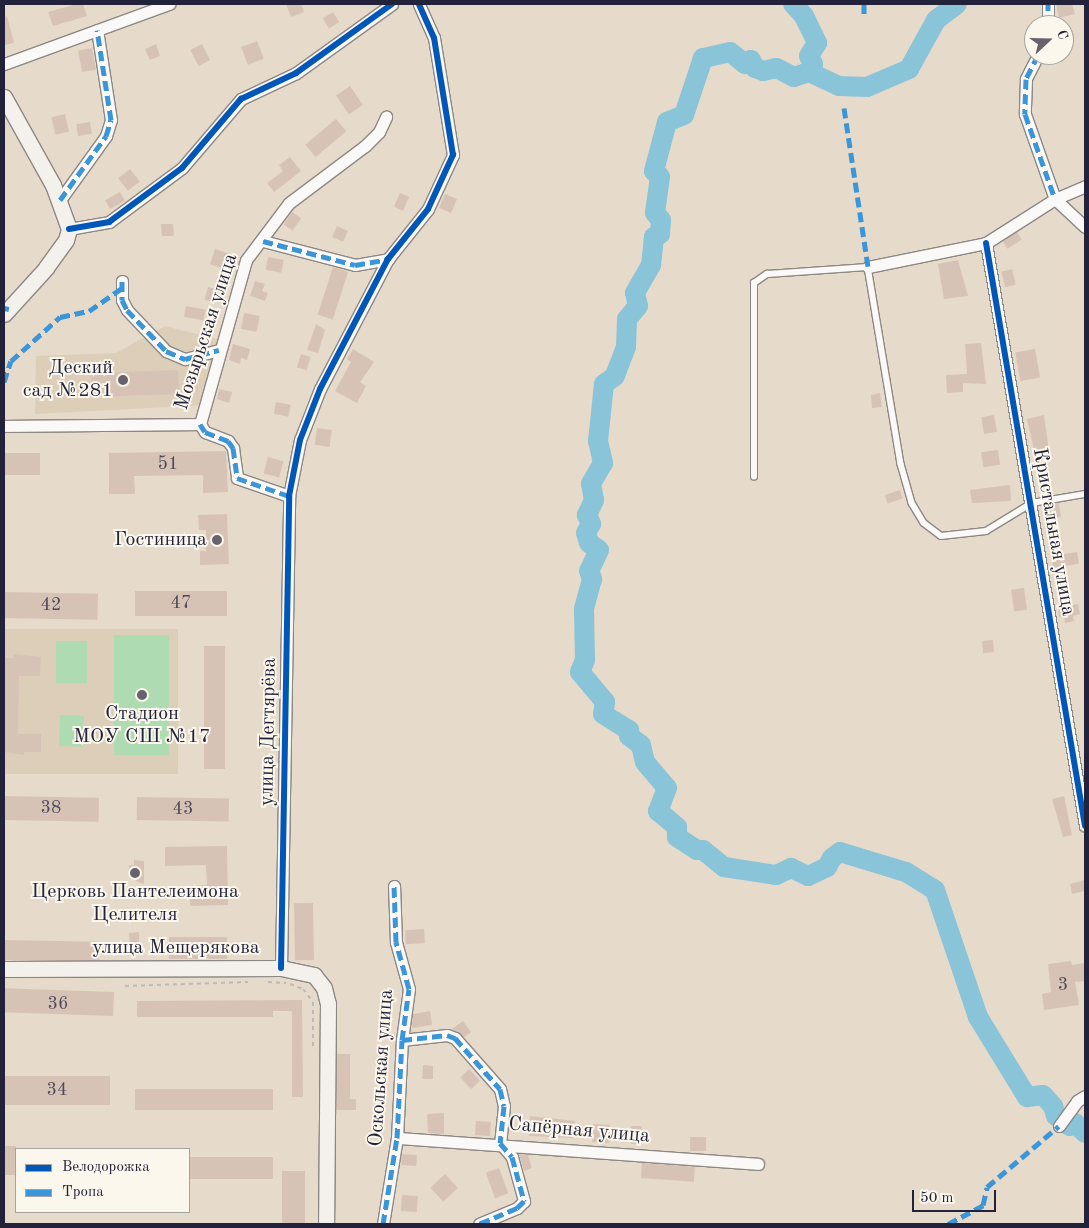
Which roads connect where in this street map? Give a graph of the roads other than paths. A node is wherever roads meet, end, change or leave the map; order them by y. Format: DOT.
graph roads {
  1 [pos="168,4"];
  2 [pos="392,4"];
  3 [pos="419,4"];
  4 [pos="97,30"];
  5 [pos="4,64"];
  6 [pos="1033,65"];
  7 [pos="4,97"];
  8 [pos="386,117"];
  9 [pos="1085,186"];
  10 [pos="1055,199"];
  11 [pos="60,200"];
  12 [pos="1085,227"];
  13 [pos="69,229"];
  14 [pos="263,241"];
  15 [pos="986,243"];
  16 [pos="388,259"];
  17 [pos="868,267"];
  18 [pos="122,281"];
  19 [pos="4,314"];
  20 [pos="219,350"];
  21 [pos="200,424"];
  22 [pos="4,426"];
  23 [pos="754,477"];
  24 [pos="1085,494"];
  25 [pos="289,496"];
  26 [pos="1032,503"];
  27 [pos="1085,826"];
  28 [pos="394,886"];
  29 [pos="281,968"];
  30 [pos="4,969"];
  31 [pos="402,1040"];
  32 [pos="1085,1096"];
  33 [pos="1059,1126"];
  34 [pos="397,1138"];
  35 [pos="500,1143"];
  36 [pos="758,1164"];
  37 [pos="326,1224"];
  38 [pos="383,1224"];
  39 [pos="479,1224"];
  1 -- 4 [label="street"];
  2 -- 13 [label="street"];
  3 -- 16 [label="street, улица Дегтярёва"];
  4 -- 5 [label="street"];
  4 -- 11 [label="street"];
  6 -- 10 [label="street"];
  7 -- 11 [label="street"];
  8 -- 14 [label="street, Мозырьская улица"];
  9 -- 10 [label="street"];
  10 -- 12 [label="street"];
  10 -- 15 [label="street"];
  11 -- 13 [label="street"];
  13 -- 19 [label="street"];
  14 -- 16 [label="street"];
  14 -- 20 [label="street, Мозырьская улица"];
  15 -- 17 [label="street"];
  15 -- 26 [label="street, Кристальная улица"];
  16 -- 25 [label="street, улица Дегтярёва"];
  17 -- 23 [label="lane"];
  17 -- 26 [label="lane"];
  18 -- 20 [label="street"];
  20 -- 21 [label="street, Мозырьская улица"];
  21 -- 22 [label="street, Мозырьская улица"];
  21 -- 25 [label="street"];
  24 -- 26 [label="lane"];
  25 -- 29 [label="street, улица Дегтярёва"];
  26 -- 27 [label="street, Кристальная улица"];
  28 -- 31 [label="street, Оскольская улица"];
  29 -- 30 [label="street, улица Мещерякова"];
  29 -- 37 [label="street, улица Мещерякова"];
  31 -- 34 [label="street, Оскольская улица"];
  31 -- 35 [label="street"];
  32 -- 33 [label="street"];
  34 -- 35 [label="street, Сапёрная улица"];
  34 -- 38 [label="street, Оскольская улица"];
  35 -- 36 [label="street, Сапёрная улица"];
  35 -- 39 [label="street"];
}
